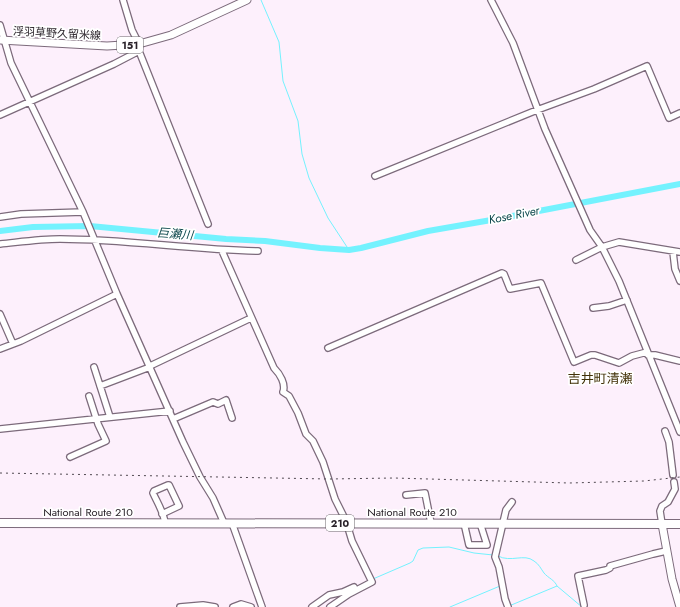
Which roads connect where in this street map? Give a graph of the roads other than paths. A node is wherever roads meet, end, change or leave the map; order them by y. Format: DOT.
graph roads {
  1 [pos="123,0"];
  2 [pos="491,0"];
  3 [pos="243,1"];
  4 [pos="0,25"];
  5 [pos="2,41"];
  6 [pos="139,47"];
  7 [pos="28,101"];
  8 [pos="537,110"];
  9 [pos="680,113"];
  10 [pos="0,115"];
  11 [pos="375,176"];
  12 [pos="83,212"];
  13 [pos="0,217"];
  14 [pos="208,224"];
  15 [pos="94,240"];
  16 [pos="0,244"];
  17 [pos="602,247"];
  18 [pos="222,250"];
  19 [pos="258,251"];
  20 [pos="673,252"];
  21 [pos="680,252"];
  22 [pos="576,260"];
  23 [pos="680,281"];
  24 [pos="117,294"];
  25 [pos="627,300"];
  26 [pos="593,308"];
  27 [pos="0,315"];
  28 [pos="251,318"];
  29 [pos="13,344"];
  30 [pos="328,348"];
  31 [pos="0,349"];
  32 [pos="648,353"];
  33 [pos="680,361"];
  34 [pos="150,366"];
  35 [pos="94,367"];
  36 [pos="100,386"];
  37 [pos="89,396"];
  38 [pos="170,411"];
  39 [pos="110,417"];
  40 [pos="232,418"];
  41 [pos="96,419"];
  42 [pos="174,419"];
  43 [pos="0,429"];
  44 [pos="665,431"];
  45 [pos="680,432"];
  46 [pos="70,457"];
  47 [pos="673,475"];
  48 [pos="674,482"];
  49 [pos="406,494"];
  50 [pos="512,502"];
  51 [pos="162,514"];
  52 [pos="0,523"];
  53 [pos="165,523"];
  54 [pos="228,523"];
  55 [pos="346,523"];
  56 [pos="431,523"];
  57 [pos="464,523"];
  58 [pos="480,523"];
  59 [pos="502,523"];
  60 [pos="662,524"];
  61 [pos="680,524"];
  62 [pos="666,551"];
  63 [pos="371,580"];
  64 [pos="584,605"];
  65 [pos="508,606"];
  66 [pos="180,607"];
  67 [pos="215,607"];
  68 [pos="233,607"];
  69 [pos="250,607"];
  70 [pos="262,607"];
  71 [pos="312,607"];
  72 [pos="330,607"];
  73 [pos="680,607"];
  1 -- 6 [label="street"];
  2 -- 8 [label="street"];
  3 -- 6 [label="main road, 浮羽草野久留米線 / 151"];
  4 -- 5 [label="street"];
  5 -- 6 [label="main road, 浮羽草野久留米線 / 151"];
  5 -- 7 [label="street"];
  6 -- 7 [label="street"];
  6 -- 14 [label="street"];
  7 -- 10 [label="street"];
  7 -- 12 [label="street"];
  8 -- 9 [label="street"];
  8 -- 11 [label="street"];
  8 -- 17 [label="street"];
  12 -- 13 [label="street"];
  12 -- 15 [label="street"];
  15 -- 16 [label="street"];
  15 -- 18 [label="street"];
  15 -- 24 [label="street"];
  17 -- 20 [label="street"];
  17 -- 22 [label="street"];
  17 -- 25 [label="street"];
  18 -- 19 [label="street"];
  18 -- 28 [label="street"];
  20 -- 21 [label="street"];
  20 -- 23 [label="street"];
  24 -- 29 [label="street"];
  24 -- 34 [label="street"];
  25 -- 26 [label="street"];
  25 -- 32 [label="street"];
  27 -- 29 [label="street"];
  28 -- 34 [label="street"];
  28 -- 55 [label="street"];
  29 -- 31 [label="street"];
  30 -- 32 [label="street"];
  32 -- 33 [label="street"];
  32 -- 45 [label="street"];
  34 -- 36 [label="street"];
  34 -- 38 [label="street"];
  35 -- 36 [label="street"];
  36 -- 39 [label="street"];
  37 -- 41 [label="street"];
  38 -- 39 [label="street"];
  38 -- 42 [label="street"];
  39 -- 41 [label="street"];
  40 -- 42 [label="street"];
  41 -- 43 [label="street"];
  41 -- 46 [label="street"];
  42 -- 54 [label="street"];
  44 -- 47 [label="street"];
  48 -- 60 [label="street"];
  49 -- 56 [label="street"];
  50 -- 59 [label="street"];
  51 -- 51 [label="street"];
  51 -- 53 [label="street"];
  52 -- 53 [label="highway, National Route 210 / 210"];
  53 -- 54 [label="highway, National Route 210 / 210"];
  54 -- 55 [label="highway, National Route 210 / 210"];
  54 -- 70 [label="street"];
  55 -- 56 [label="highway, National Route 210 / 210"];
  55 -- 63 [label="street"];
  56 -- 57 [label="highway, National Route 210 / 210"];
  57 -- 58 [label="highway, National Route 210 / 210"];
  57 -- 58 [label="street"];
  58 -- 59 [label="highway, National Route 210 / 210"];
  59 -- 60 [label="highway, National Route 210 / 210"];
  59 -- 65 [label="street"];
  60 -- 61 [label="highway, National Route 210 / 210"];
  60 -- 62 [label="main road"];
  62 -- 64 [label="street"];
  62 -- 73 [label="main road"];
  63 -- 71 [label="street"];
  63 -- 72 [label="street"];
  66 -- 67 [label="street"];
  68 -- 69 [label="street"];
}
